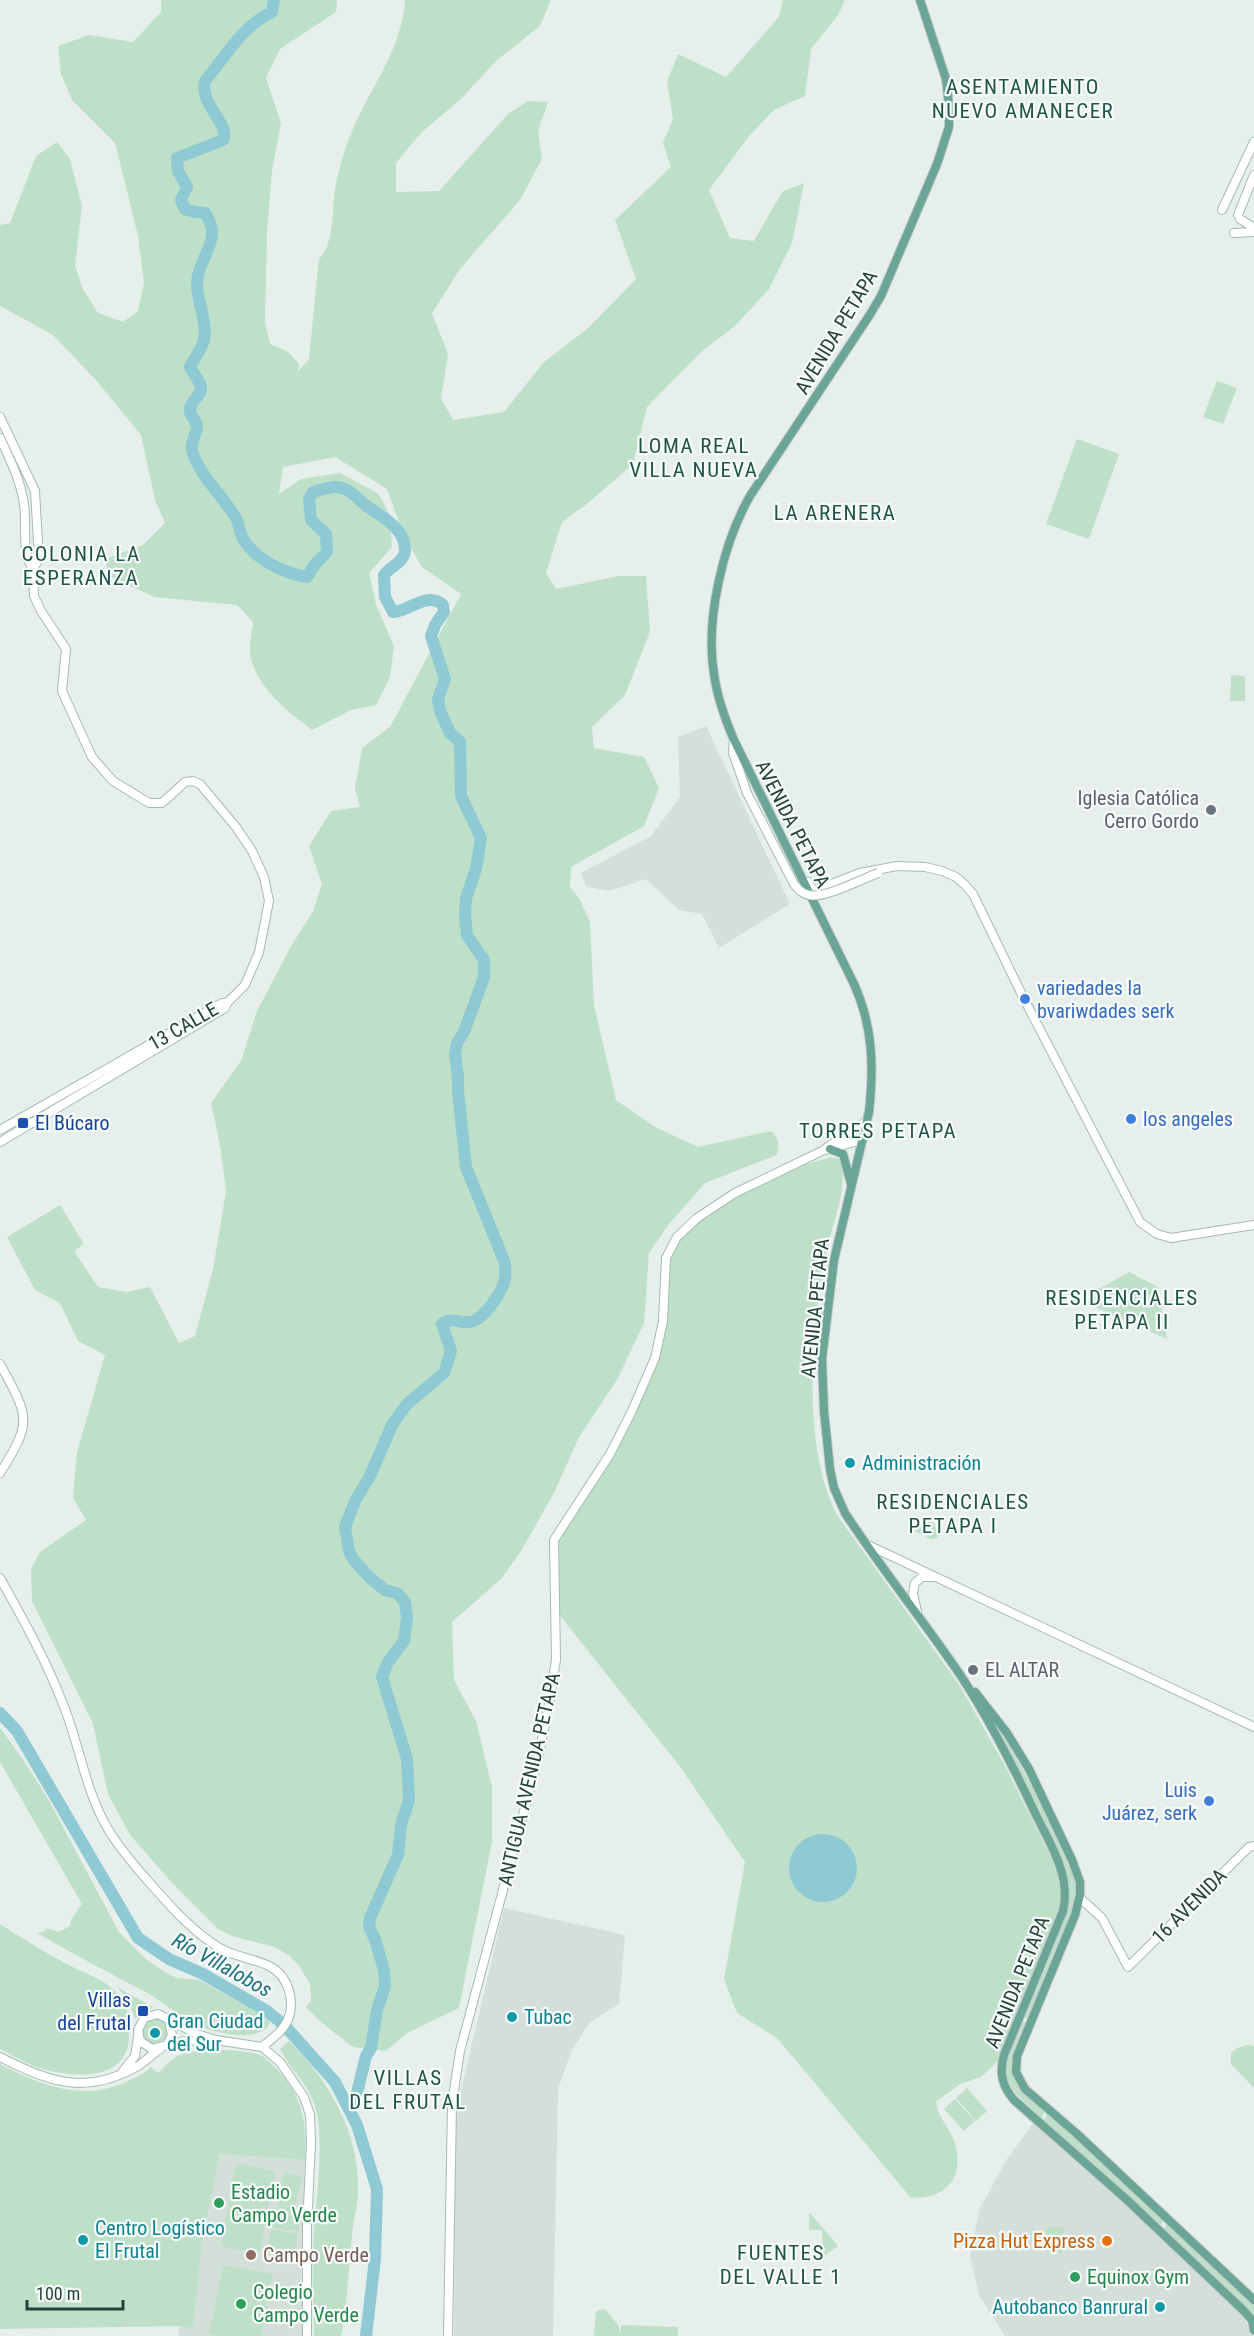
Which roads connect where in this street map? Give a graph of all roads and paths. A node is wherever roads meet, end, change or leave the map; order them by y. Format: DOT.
graph roads {
  1 [pos="920,0"];
  2 [pos="1254,142"];
  3 [pos="1254,175"];
  4 [pos="1222,210"];
  5 [pos="1254,230"];
  6 [pos="1234,233"];
  7 [pos="0,417"];
  8 [pos="0,438"];
  9 [pos="33,569"];
  10 [pos="734,740"];
  11 [pos="897,866"];
  12 [pos="802,878"];
  13 [pos="227,1003"];
  14 [pos="868,1118"];
  15 [pos="0,1130"];
  16 [pos="862,1140"];
  17 [pos="0,1142"];
  18 [pos="826,1150"];
  19 [pos="852,1185"];
  20 [pos="1254,1225"];
  21 [pos="0,1364"];
  22 [pos="0,1473"];
  23 [pos="868,1545"];
  24 [pos="0,1578"];
  25 [pos="939,1578"];
  26 [pos="918,1617"];
  27 [pos="959,1674"];
  28 [pos="1254,1727"];
  29 [pos="1253,1846"];
  30 [pos="1080,1898"];
  31 [pos="1019,2017"];
  32 [pos="168,2019"];
  33 [pos="1031,2022"];
  34 [pos="138,2036"];
  35 [pos="216,2040"];
  36 [pos="164,2046"];
  37 [pos="262,2047"];
  38 [pos="0,2057"];
  39 [pos="120,2074"];
  40 [pos="1169,2219"];
  41 [pos="1159,2230"];
  42 [pos="1254,2300"];
  43 [pos="1253,2321"];
  44 [pos="1254,2330"];
  45 [pos="307,2336"];
  46 [pos="448,2336"];
  1 -- 10 [label="main road, AVENIDA PETAPA"];
  2 -- 4 [label="main road"];
  3 -- 5 [label="main road"];
  5 -- 6 [label="main road"];
  7 -- 9 [label="main road"];
  8 -- 9 [label="main road"];
  9 -- 13 [label="main road"];
  10 -- 11 [label="main road, bridge"];
  10 -- 12 [label="main road, AVENIDA PETAPA"];
  11 -- 12 [label="main road"];
  11 -- 20 [label="main road"];
  12 -- 14 [label="main road, AVENIDA PETAPA"];
  13 -- 15 [label="main road, 13 CALLE"];
  13 -- 17 [label="main road, 13 CALLE"];
  14 -- 16 [label="main road, AVENIDA PETAPA"];
  14 -- 18 [label="main road, ANTIGUA AVENIDA PETAPA"];
  16 -- 18 [label="main road, ANTIGUA AVENIDA PETAPA"];
  16 -- 19 [label="main road, AVENIDA PETAPA"];
  18 -- 19 [label="main road"];
  18 -- 46 [label="main road, ANTIGUA AVENIDA PETAPA"];
  19 -- 23 [label="main road, AVENIDA PETAPA"];
  21 -- 22 [label="main road"];
  23 -- 25 [label="main road"];
  23 -- 26 [label="main road, AVENIDA PETAPA"];
  24 -- 37 [label="main road"];
  25 -- 26 [label="main road"];
  25 -- 28 [label="main road"];
  26 -- 27 [label="main road, AVENIDA PETAPA"];
  27 -- 30 [label="main road, AVENIDA PETAPA"];
  27 -- 31 [label="main road, AVENIDA PETAPA"];
  29 -- 30 [label="main road, 16 AVENIDA"];
  30 -- 33 [label="main road, AVENIDA PETAPA"];
  31 -- 33 [label="main road"];
  31 -- 41 [label="main road, AVENIDA PETAPA"];
  32 -- 34 [label="main road"];
  32 -- 35 [label="main road"];
  32 -- 36 [label="main road"];
  33 -- 40 [label="main road, AVENIDA PETAPA"];
  34 -- 36 [label="main road"];
  34 -- 39 [label="main road"];
  35 -- 36 [label="main road"];
  35 -- 37 [label="main road"];
  36 -- 39 [label="main road"];
  37 -- 45 [label="main road"];
  38 -- 39 [label="main road"];
  40 -- 41 [label="main road"];
  40 -- 42 [label="main road, AVENIDA PETAPA"];
  41 -- 43 [label="main road, AVENIDA PETAPA"];
  43 -- 44 [label="main road, AVENIDA PETAPA"];
}
